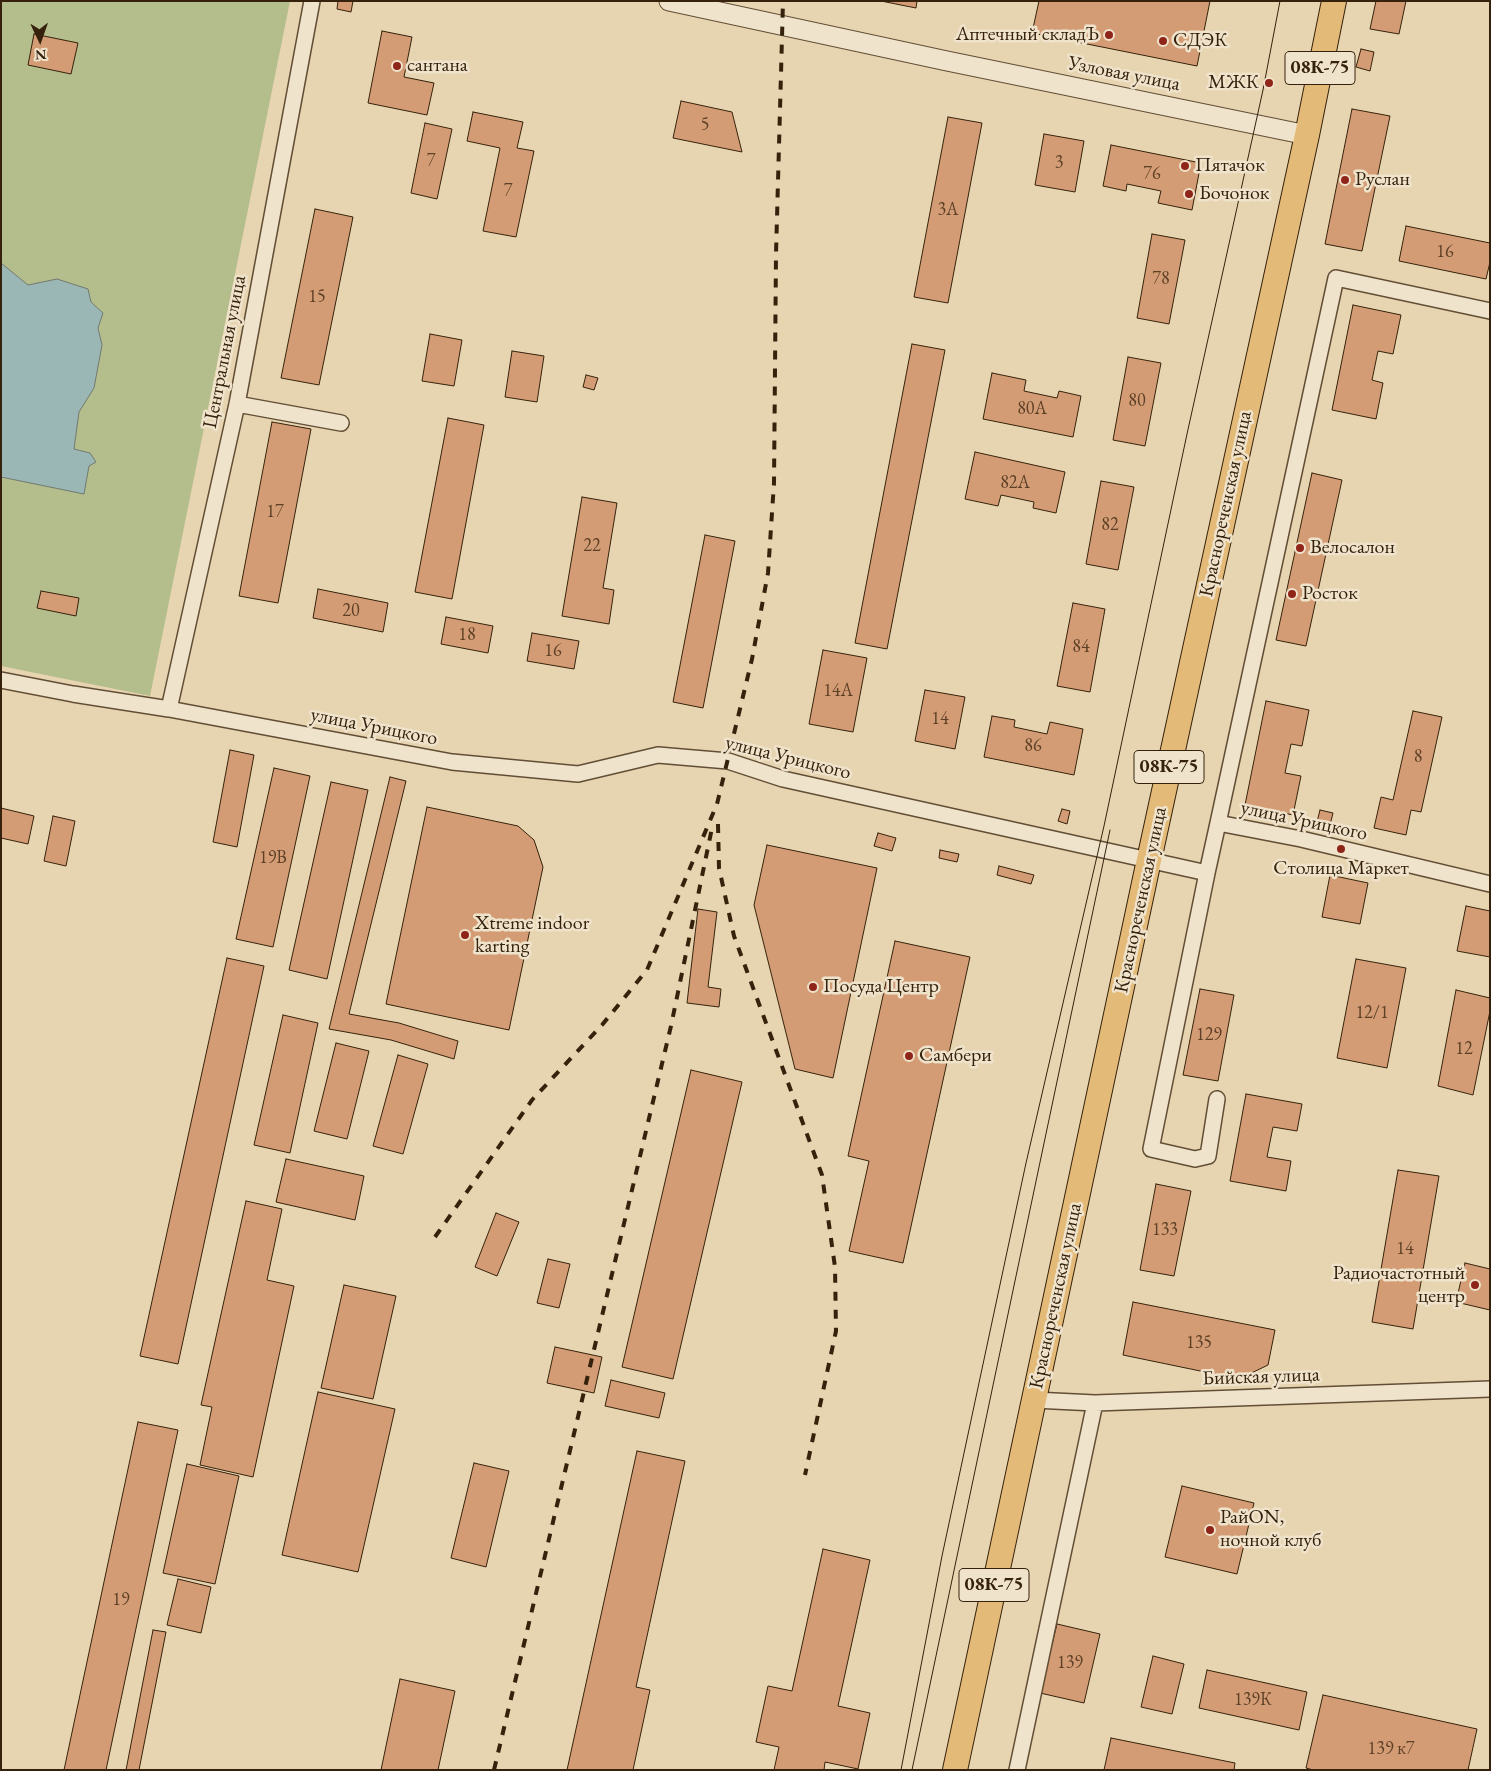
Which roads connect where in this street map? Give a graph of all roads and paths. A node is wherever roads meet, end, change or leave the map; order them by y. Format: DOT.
graph roads {
  1 [pos="312,1"];
  2 [pos="669,1"];
  3 [pos="1334,1"];
  4 [pos="1307,135"];
  5 [pos="1490,311"];
  6 [pos="237,404"];
  7 [pos="341,423"];
  8 [pos="1,680"];
  9 [pos="169,708"];
  10 [pos="1218,823"];
  11 [pos="1149,860"];
  12 [pos="1208,873"];
  13 [pos="1490,884"];
  14 [pos="1217,1099"];
  15 [pos="1490,1390"];
  16 [pos="1034,1400"];
  17 [pos="1095,1403"];
  18 [pos="955,1770"];
  19 [pos="1017,1770"];
  1 -- 6 [label="street, Центральная улица"];
  2 -- 4 [label="street, Узловая улица"];
  3 -- 4 [label="main road, Краснореченская улица / 08К-75"];
  4 -- 11 [label="main road, Краснореченская улица / 08К-75"];
  5 -- 10 [label="street"];
  6 -- 7 [label="street"];
  6 -- 9 [label="street, Центральная улица"];
  8 -- 9 [label="street, улица Урицкого"];
  9 -- 11 [label="street, улица Урицкого"];
  10 -- 12 [label="street, улица Урицкого"];
  10 -- 13 [label="street, улица Урицкого"];
  11 -- 12 [label="street, улица Урицкого"];
  11 -- 16 [label="main road, Краснореченская улица / 08К-75"];
  12 -- 14 [label="street"];
  15 -- 17 [label="street, Бийская улица"];
  16 -- 17 [label="street, Бийская улица"];
  16 -- 18 [label="main road, Краснореченская улица / 08К-75"];
  17 -- 19 [label="street"];
}
